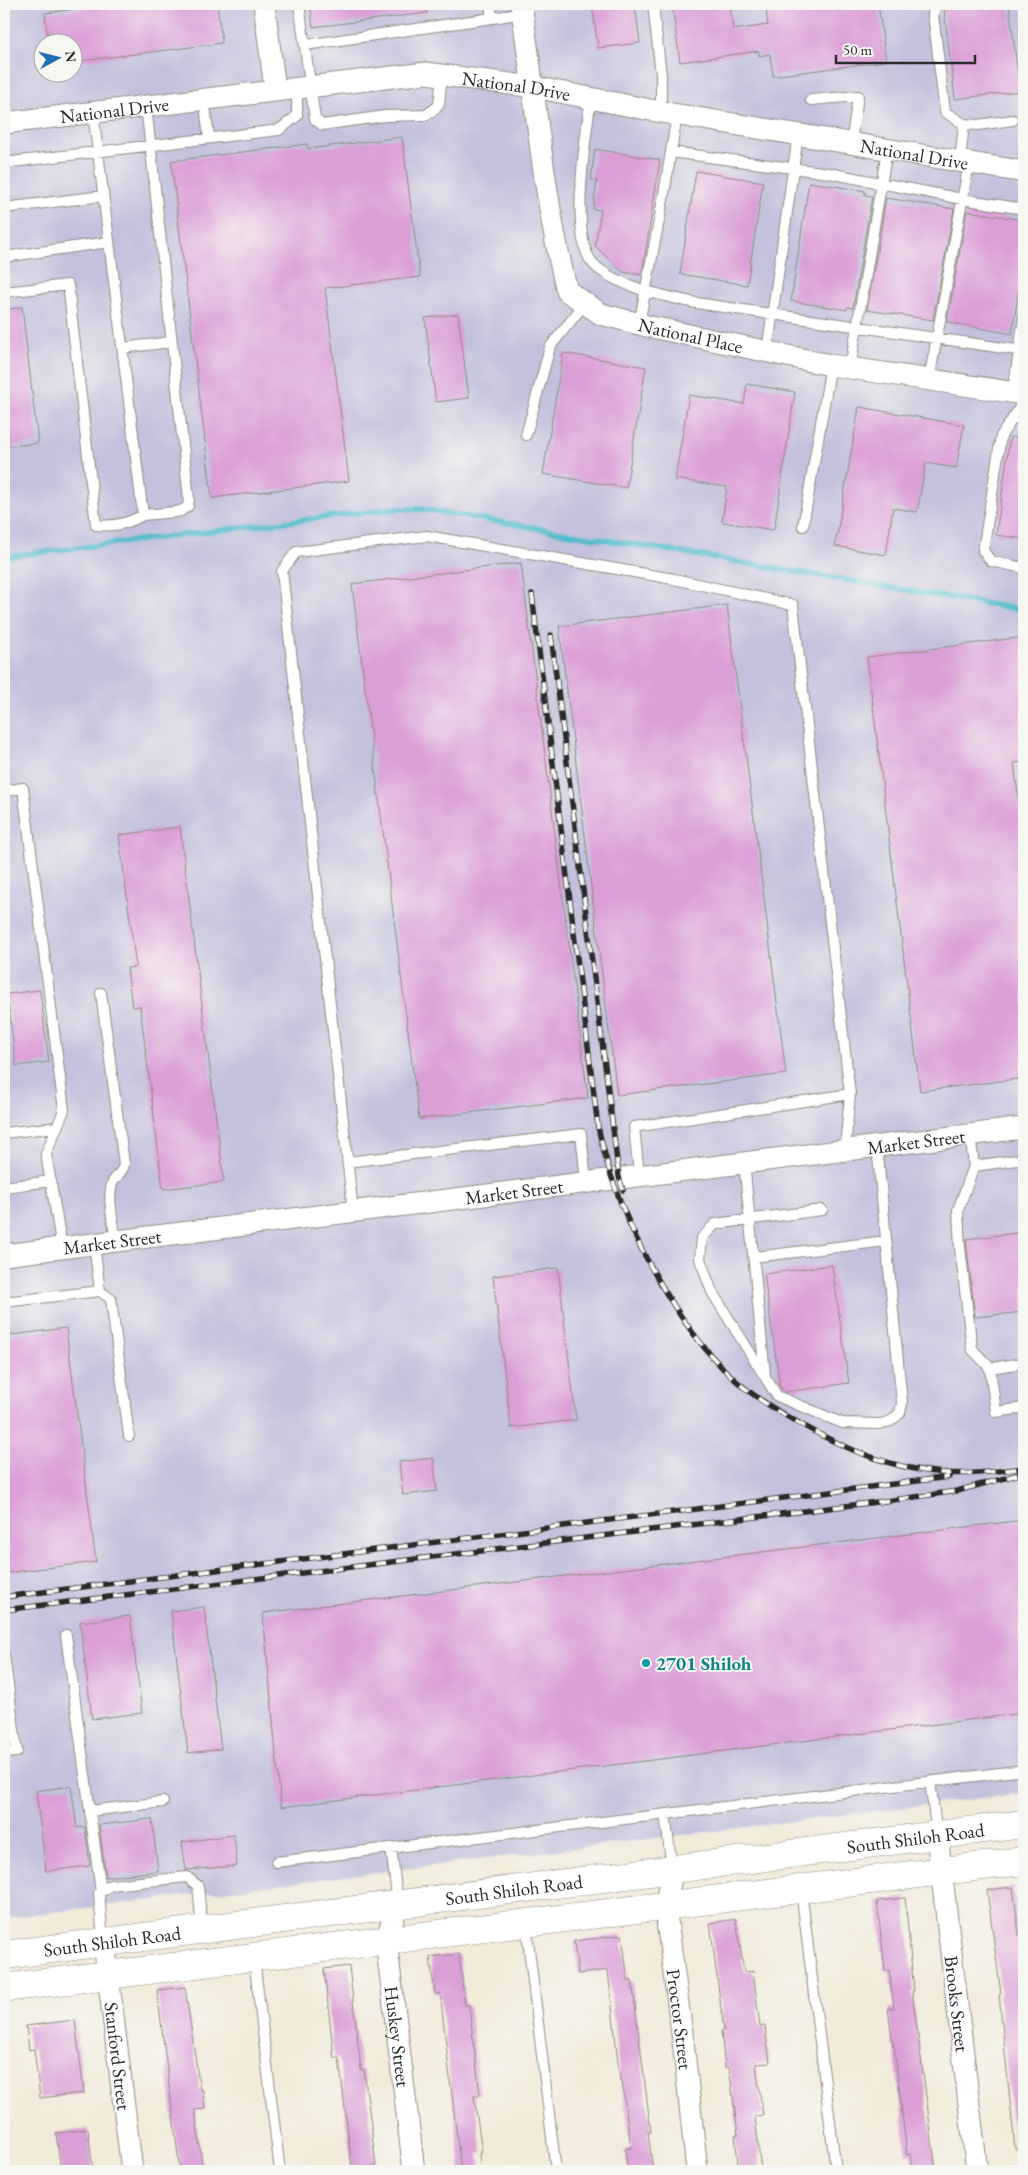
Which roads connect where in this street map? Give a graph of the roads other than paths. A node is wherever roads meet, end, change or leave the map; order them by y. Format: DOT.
graph roads {
  1 [pos="264,4"];
  2 [pos="299,4"];
  3 [pos="490,4"];
  4 [pos="652,4"];
  5 [pos="937,4"];
  6 [pos="522,8"];
  7 [pos="492,18"];
  8 [pos="305,45"];
  9 [pos="442,75"];
  10 [pos="304,86"];
  11 [pos="534,86"];
  12 [pos="275,89"];
  13 [pos="204,98"];
  14 [pos="591,98"];
  15 [pos="811,100"];
  16 [pos="146,105"];
  17 [pos="93,112"];
  18 [pos="669,113"];
  19 [pos="1013,120"];
  20 [pos="4,123"];
  21 [pos="964,124"];
  22 [pos="798,135"];
  23 [pos="209,138"];
  24 [pos="851,144"];
  25 [pos="150,146"];
  26 [pos="887,150"];
  27 [pos="98,151"];
  28 [pos="671,152"];
  29 [pos="4,162"];
  30 [pos="964,162"];
  31 [pos="792,168"];
  32 [pos="1024,172"];
  33 [pos="882,183"];
  34 [pos="103,196"];
  35 [pos="962,199"];
  36 [pos="4,208"];
  37 [pos="1024,208"];
  38 [pos="109,242"];
  39 [pos="4,257"];
  40 [pos="4,292"];
  41 [pos="646,292"];
  42 [pos="585,303"];
  43 [pos="772,314"];
  44 [pos="1024,317"];
  45 [pos="639,324"];
  46 [pos="857,326"];
  47 [pos="937,338"];
  48 [pos="171,342"];
  49 [pos="122,348"];
  50 [pos="1022,350"];
  51 [pos="767,352"];
  52 [pos="840,366"];
  53 [pos="929,380"];
  54 [pos="1020,393"];
  55 [pos="1019,418"];
  56 [pos="526,435"];
  57 [pos="142,515"];
  58 [pos="803,526"];
  59 [pos="1024,568"];
  60 [pos="4,791"];
  61 [pos="101,993"];
  62 [pos="850,1094"];
  63 [pos="57,1126"];
  64 [pos="1024,1128"];
  65 [pos="4,1133"];
  66 [pos="970,1134"];
  67 [pos="877,1146"];
  68 [pos="845,1150"];
  69 [pos="1024,1159"];
  70 [pos="347,1162"];
  71 [pos="744,1162"];
  72 [pos="974,1166"];
  73 [pos="639,1175"];
  74 [pos="51,1181"];
  75 [pos="586,1181"];
  76 [pos="4,1186"];
  77 [pos="822,1210"];
  78 [pos="353,1211"];
  79 [pos="750,1219"];
  80 [pos="116,1241"];
  81 [pos="886,1241"];
  82 [pos="94,1244"];
  83 [pos="62,1248"];
  84 [pos="4,1255"];
  85 [pos="754,1257"];
  86 [pos="100,1291"];
  87 [pos="4,1302"];
  88 [pos="1024,1363"];
  89 [pos="990,1368"];
  90 [pos="766,1378"];
  91 [pos="1024,1408"];
  92 [pos="129,1436"];
  93 [pos="66,1635"];
  94 [pos="4,1655"];
  95 [pos="4,1753"];
  96 [pos="1024,1770"];
  97 [pos="930,1782"];
  98 [pos="163,1802"];
  99 [pos="90,1811"];
  100 [pos="665,1814"];
  101 [pos="1024,1824"];
  102 [pos="938,1835"];
  103 [pos="391,1848"];
  104 [pos="276,1862"];
  105 [pos="1024,1862"];
  106 [pos="673,1869"];
  107 [pos="942,1872"];
  108 [pos="801,1889"];
  109 [pos="101,1892"];
  110 [pos="398,1904"];
  111 [pos="664,1906"];
  112 [pos="526,1923"];
  113 [pos="202,1930"];
  114 [pos="386,1940"];
  115 [pos="104,1942"];
  116 [pos="4,1955"];
  117 [pos="254,1957"];
  118 [pos="108,1975"];
  119 [pos="4,1988"];
  120 [pos="132,2171"];
  121 [pos="280,2171"];
  122 [pos="414,2171"];
  123 [pos="556,2171"];
  124 [pos="697,2171"];
  125 [pos="836,2171"];
  126 [pos="977,2171"];
  1 -- 12 [label="street"];
  2 -- 8 [label="lane"];
  3 -- 7 [label="lane"];
  4 -- 18 [label="lane"];
  5 -- 21 [label="lane"];
  6 -- 7 [label="lane"];
  6 -- 11 [label="street, National Place"];
  7 -- 8 [label="lane"];
  8 -- 10 [label="lane"];
  9 -- 10 [label="street, National Drive"];
  9 -- 10 [label="lane"];
  9 -- 11 [label="street, National Drive"];
  10 -- 12 [label="street, National Drive"];
  10 -- 23 [label="lane"];
  11 -- 14 [label="street, National Drive"];
  11 -- 42 [label="street, National Place"];
  12 -- 13 [label="street, National Drive"];
  13 -- 16 [label="street, National Drive"];
  13 -- 23 [label="lane"];
  14 -- 18 [label="street, National Drive"];
  14 -- 41 [label="lane"];
  15 -- 24 [label="lane"];
  16 -- 17 [label="street, National Drive"];
  16 -- 25 [label="lane"];
  17 -- 20 [label="street, National Drive"];
  17 -- 27 [label="lane"];
  18 -- 22 [label="street, National Drive"];
  18 -- 28 [label="lane"];
  19 -- 21 [label="lane"];
  21 -- 30 [label="lane"];
  22 -- 24 [label="street, National Drive"];
  22 -- 31 [label="lane"];
  23 -- 25 [label="lane"];
  24 -- 26 [label="street, National Drive"];
  25 -- 27 [label="lane"];
  25 -- 48 [label="lane"];
  26 -- 30 [label="street, National Drive"];
  26 -- 33 [label="lane"];
  27 -- 29 [label="lane"];
  27 -- 34 [label="lane"];
  28 -- 31 [label="lane"];
  28 -- 41 [label="lane"];
  30 -- 32 [label="street, National Drive"];
  30 -- 35 [label="lane"];
  31 -- 33 [label="lane"];
  31 -- 43 [label="lane"];
  33 -- 35 [label="lane"];
  33 -- 46 [label="lane"];
  34 -- 36 [label="lane"];
  34 -- 38 [label="lane"];
  35 -- 37 [label="lane"];
  35 -- 47 [label="lane"];
  38 -- 39 [label="lane"];
  38 -- 49 [label="lane"];
  40 -- 57 [label="lane"];
  41 -- 43 [label="lane"];
  41 -- 45 [label="lane"];
  42 -- 45 [label="street, National Place"];
  42 -- 56 [label="lane"];
  43 -- 46 [label="lane"];
  43 -- 51 [label="lane"];
  44 -- 50 [label="lane"];
  45 -- 51 [label="street, National Place"];
  46 -- 47 [label="lane"];
  46 -- 52 [label="lane"];
  47 -- 50 [label="lane"];
  47 -- 53 [label="lane"];
  48 -- 49 [label="lane"];
  48 -- 57 [label="lane"];
  49 -- 57 [label="lane"];
  50 -- 54 [label="lane"];
  51 -- 52 [label="street, National Place"];
  52 -- 53 [label="street, National Place"];
  52 -- 58 [label="lane"];
  53 -- 54 [label="street, National Place"];
  54 -- 55 [label="lane"];
  55 -- 59 [label="lane"];
  60 -- 63 [label="lane"];
  61 -- 80 [label="lane"];
  62 -- 68 [label="lane"];
  62 -- 70 [label="lane"];
  62 -- 73 [label="lane"];
  63 -- 65 [label="lane"];
  63 -- 74 [label="lane"];
  64 -- 66 [label="street, Market Street"];
  66 -- 67 [label="street, Market Street"];
  66 -- 72 [label="lane"];
  67 -- 68 [label="street, Market Street"];
  67 -- 81 [label="lane"];
  68 -- 71 [label="street, Market Street"];
  69 -- 72 [label="lane"];
  70 -- 75 [label="lane"];
  70 -- 78 [label="lane"];
  71 -- 73 [label="street, Market Street"];
  71 -- 79 [label="lane"];
  72 -- 89 [label="lane"];
  73 -- 75 [label="street, Market Street"];
  74 -- 76 [label="lane"];
  74 -- 83 [label="lane"];
  75 -- 78 [label="street, Market Street"];
  77 -- 79 [label="lane"];
  78 -- 80 [label="street, Market Street"];
  79 -- 85 [label="lane"];
  79 -- 90 [label="lane"];
  80 -- 82 [label="street, Market Street"];
  81 -- 85 [label="lane"];
  81 -- 90 [label="lane"];
  82 -- 83 [label="street, Market Street"];
  82 -- 86 [label="lane"];
  83 -- 84 [label="street, Market Street"];
  85 -- 90 [label="lane"];
  86 -- 87 [label="lane"];
  86 -- 92 [label="lane"];
  88 -- 89 [label="lane"];
  89 -- 91 [label="lane"];
  93 -- 99 [label="lane"];
  94 -- 95 [label="lane"];
  96 -- 97 [label="lane"];
  97 -- 100 [label="lane"];
  97 -- 102 [label="lane"];
  98 -- 99 [label="lane"];
  99 -- 109 [label="lane"];
  100 -- 103 [label="lane"];
  100 -- 106 [label="lane"];
  101 -- 102 [label="main road, South Shiloh Road"];
  102 -- 106 [label="main road, South Shiloh Road"];
  102 -- 107 [label="street, Brooks Street"];
  103 -- 104 [label="lane"];
  103 -- 110 [label="lane"];
  105 -- 107 [label="main road, South Shiloh Road"];
  106 -- 110 [label="main road, South Shiloh Road"];
  106 -- 111 [label="street, Proctor Street"];
  107 -- 108 [label="main road, South Shiloh Road"];
  107 -- 126 [label="street, Brooks Street"];
  108 -- 111 [label="main road, South Shiloh Road"];
  108 -- 125 [label="lane"];
  109 -- 113 [label="lane"];
  109 -- 115 [label="lane"];
  110 -- 113 [label="main road, South Shiloh Road"];
  110 -- 114 [label="street, Huskey Street"];
  111 -- 112 [label="main road, South Shiloh Road"];
  111 -- 124 [label="street, Proctor Street"];
  112 -- 114 [label="main road, South Shiloh Road"];
  112 -- 123 [label="lane"];
  113 -- 115 [label="main road, South Shiloh Road"];
  114 -- 117 [label="main road, South Shiloh Road"];
  114 -- 122 [label="street, Huskey Street"];
  115 -- 116 [label="main road, South Shiloh Road"];
  115 -- 118 [label="street, Stanford Street"];
  117 -- 118 [label="main road, South Shiloh Road"];
  117 -- 121 [label="lane"];
  118 -- 119 [label="main road, South Shiloh Road"];
  118 -- 120 [label="street, Stanford Street"];
}
